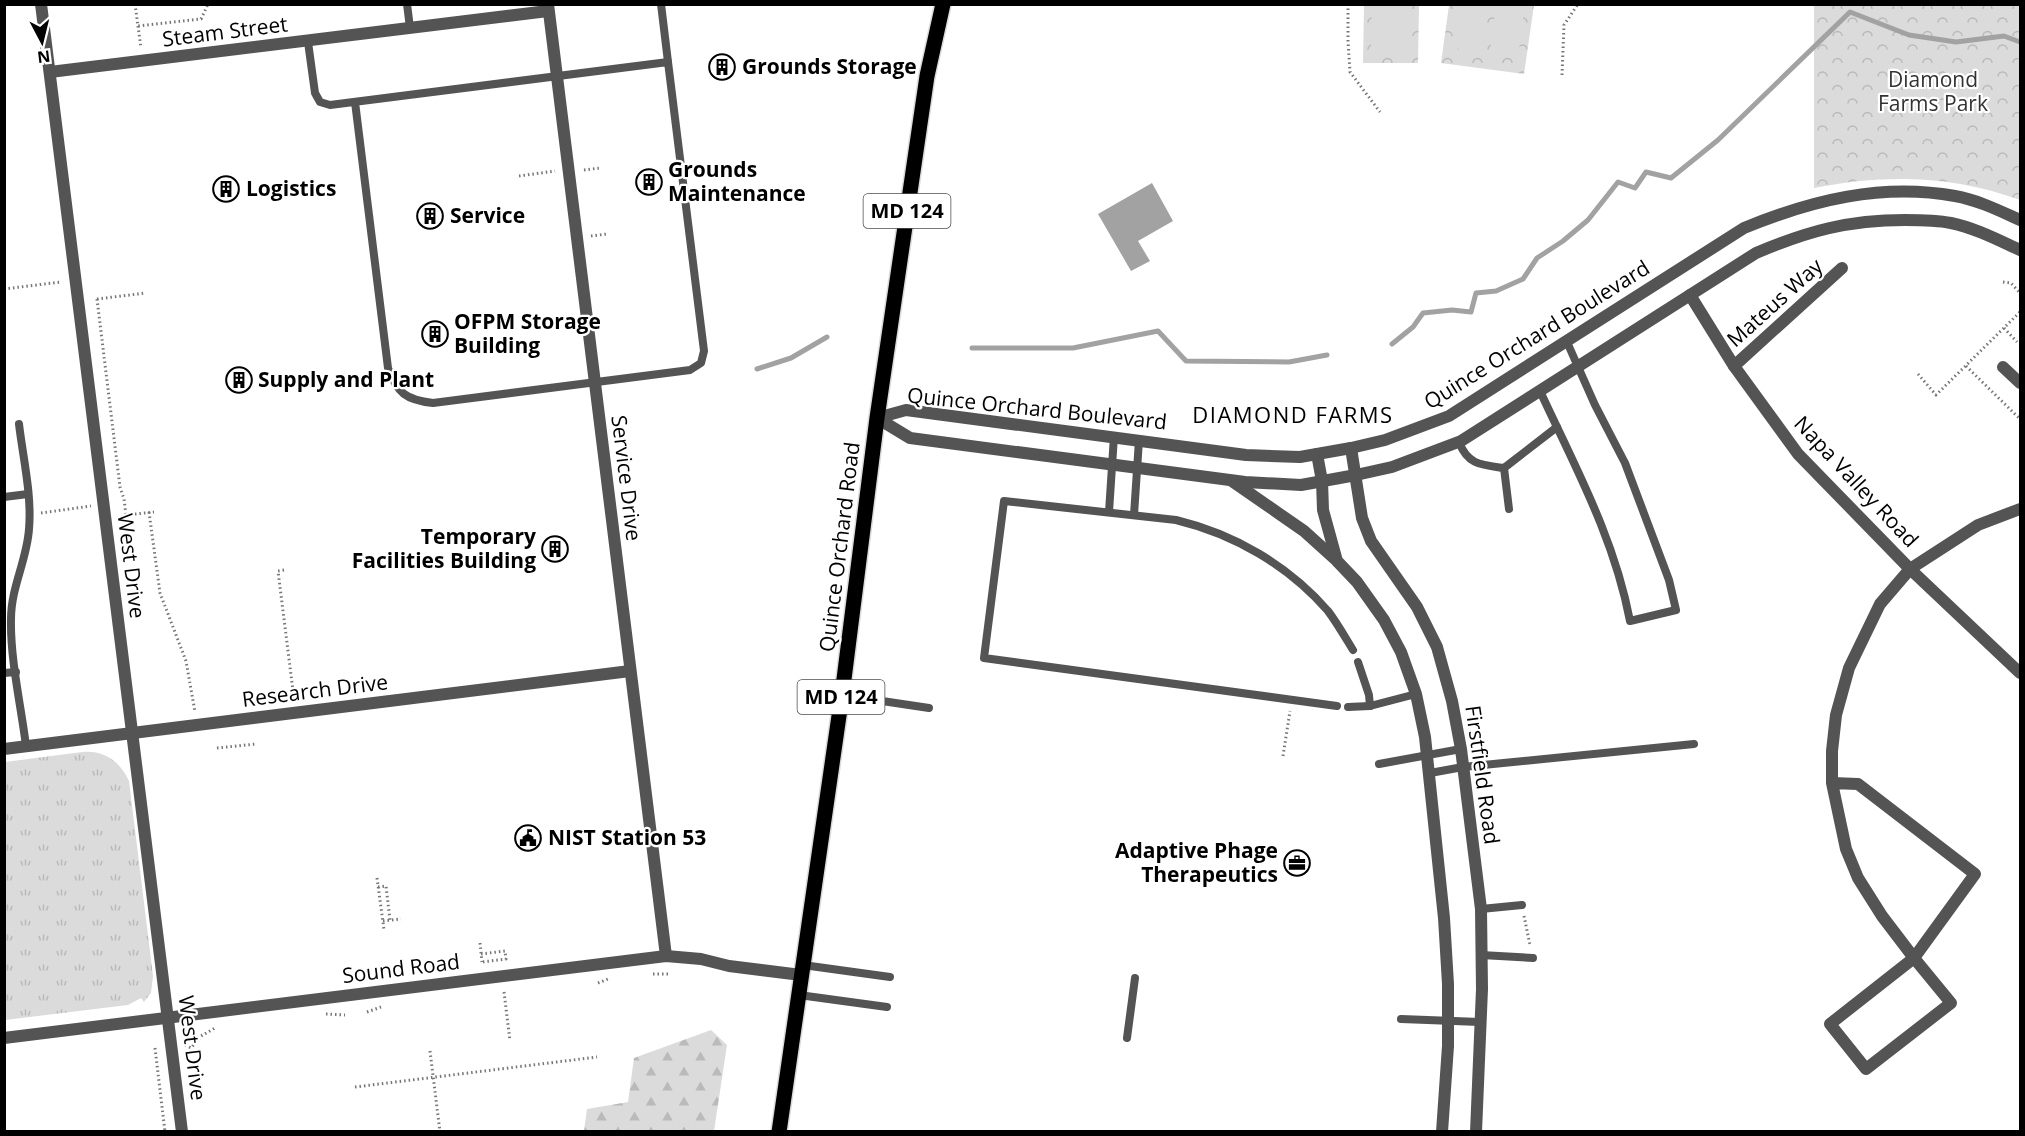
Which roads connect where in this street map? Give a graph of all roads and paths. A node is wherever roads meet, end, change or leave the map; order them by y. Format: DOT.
graph roads {
  1 [pos="41,4"];
  2 [pos="135,4"];
  3 [pos="208,4"];
  4 [pos="407,4"];
  5 [pos="661,4"];
  6 [pos="1348,4"];
  7 [pos="1578,4"];
  8 [pos="939,6"];
  9 [pos="548,8"];
  10 [pos="138,26"];
  11 [pos="410,28"];
  12 [pos="308,42"];
  13 [pos="142,61"];
  14 [pos="668,62"];
  15 [pos="50,72"];
  16 [pos="1562,75"];
  17 [pos="556,76"];
  18 [pos="355,102"];
  19 [pos="1380,112"];
  20 [pos="600,168"];
  21 [pos="556,171"];
  22 [pos="576,171"];
  23 [pos="519,176"];
  24 [pos="2020,220"];
  25 [pos="2020,250"];
  26 [pos="1842,268"];
  27 [pos="66,282"];
  28 [pos="2003,282"];
  29 [pos="4,289"];
  30 [pos="146,293"];
  31 [pos="2020,293"];
  32 [pos="1690,295"];
  33 [pos="2020,312"];
  34 [pos="2004,328"];
  35 [pos="1567,342"];
  36 [pos="2017,342"];
  37 [pos="1734,366"];
  38 [pos="1966,366"];
  39 [pos="1578,367"];
  40 [pos="2003,367"];
  41 [pos="1918,375"];
  42 [pos="595,382"];
  43 [pos="2020,383"];
  44 [pos="1540,391"];
  45 [pos="878,418"];
  46 [pos="2020,419"];
  47 [pos="19,424"];
  48 [pos="1557,427"];
  49 [pos="1114,436"];
  50 [pos="1139,440"];
  51 [pos="1459,442"];
  52 [pos="1351,448"];
  53 [pos="1317,454"];
  54 [pos="1112,464"];
  55 [pos="1137,467"];
  56 [pos="1504,468"];
  57 [pos="1354,475"];
  58 [pos="1231,480"];
  59 [pos="1322,481"];
  60 [pos="28,494"];
  61 [pos="4,497"];
  62 [pos="93,506"];
  63 [pos="1509,509"];
  64 [pos="2020,509"];
  65 [pos="55,511"];
  66 [pos="149,512"];
  67 [pos="154,512"];
  68 [pos="1109,512"];
  69 [pos="1134,514"];
  70 [pos="126,515"];
  71 [pos="119,516"];
  72 [pos="1337,561"];
  73 [pos="1910,569"];
  74 [pos="284,570"];
  75 [pos="1353,650"];
  76 [pos="1358,662"];
  77 [pos="630,671"];
  78 [pos="16,672"];
  79 [pos="4,673"];
  80 [pos="2020,673"];
  81 [pos="1416,694"];
  82 [pos="842,695"];
  83 [pos="1292,700"];
  84 [pos="1337,706"];
  85 [pos="1370,706"];
  86 [pos="1348,707"];
  87 [pos="928,708"];
  88 [pos="195,712"];
  89 [pos="296,713"];
  90 [pos="132,733"];
  91 [pos="256,744"];
  92 [pos="1694,744"];
  93 [pos="26,746"];
  94 [pos="217,748"];
  95 [pos="4,749"];
  96 [pos="1461,749"];
  97 [pos="1427,755"];
  98 [pos="1283,756"];
  99 [pos="1379,764"];
  100 [pos="1462,767"];
  101 [pos="1430,773"];
  102 [pos="1832,783"];
  103 [pos="377,878"];
  104 [pos="378,887"];
  105 [pos="1522,905"];
  106 [pos="1481,909"];
  107 [pos="401,919"];
  108 [pos="390,920"];
  109 [pos="383,921"];
  110 [pos="384,930"];
  111 [pos="480,943"];
  112 [pos="481,954"];
  113 [pos="1481,955"];
  114 [pos="666,956"];
  115 [pos="1533,958"];
  116 [pos="1914,958"];
  117 [pos="802,970"];
  118 [pos="890,977"];
  119 [pos="1135,978"];
  120 [pos="504,992"];
  121 [pos="799,995"];
  122 [pos="887,1007"];
  123 [pos="325,1014"];
  124 [pos="345,1015"];
  125 [pos="168,1018"];
  126 [pos="1401,1019"];
  127 [pos="1448,1021"];
  128 [pos="1480,1022"];
  129 [pos="220,1027"];
  130 [pos="4,1038"];
  131 [pos="1127,1038"];
  132 [pos="510,1041"];
  133 [pos="185,1045"];
  134 [pos="155,1048"];
  135 [pos="430,1051"];
  136 [pos="597,1058"];
  137 [pos="433,1077"];
  138 [pos="355,1087"];
  139 [pos="165,1131"];
  140 [pos="182,1131"];
  141 [pos="440,1131"];
  142 [pos="779,1131"];
  143 [pos="1442,1131"];
  144 [pos="1476,1131"];
  1 -- 15 [label="street, West Drive"];
  2 -- 10 [label="path"];
  3 -- 10 [label="path"];
  4 -- 11 [label="lane"];
  5 -- 14 [label="lane"];
  6 -- 19 [label="path"];
  7 -- 16 [label="path"];
  8 -- 45 [label="main road, Quince Orchard Road / MD 124"];
  9 -- 11 [label="street, Steam Street"];
  9 -- 17 [label="street, Service Drive"];
  10 -- 13 [label="path"];
  11 -- 12 [label="street, Steam Street"];
  12 -- 13 [label="street, Steam Street"];
  12 -- 18 [label="lane"];
  13 -- 15 [label="street, Steam Street"];
  14 -- 17 [label="lane"];
  14 -- 42 [label="lane"];
  15 -- 90 [label="street, West Drive"];
  17 -- 18 [label="lane"];
  17 -- 42 [label="street, Service Drive"];
  18 -- 42 [label="lane"];
  20 -- 22 [label="path"];
  21 -- 23 [label="path"];
  24 -- 35 [label="street, Quince Orchard Boulevard"];
  25 -- 32 [label="street, Quince Orchard Boulevard"];
  26 -- 37 [label="street, Mateus Way"];
  27 -- 29 [label="path"];
  28 -- 31 [label="path"];
  30 -- 70 [label="path"];
  32 -- 37 [label="street, Napa Valley Road"];
  32 -- 39 [label="street, Quince Orchard Boulevard"];
  33 -- 34 [label="path"];
  34 -- 36 [label="path"];
  34 -- 38 [label="path"];
  35 -- 39 [label="lane"];
  35 -- 52 [label="street, Quince Orchard Boulevard"];
  37 -- 73 [label="street, Napa Valley Road"];
  38 -- 41 [label="path"];
  38 -- 46 [label="path"];
  39 -- 44 [label="street, Quince Orchard Boulevard"];
  39 -- 48 [label="lane"];
  40 -- 43 [label="street"];
  42 -- 77 [label="street, Service Drive"];
  44 -- 48 [label="lane"];
  44 -- 51 [label="street, Quince Orchard Boulevard"];
  45 -- 49 [label="street, Quince Orchard Boulevard"];
  45 -- 54 [label="street, Quince Orchard Boulevard"];
  45 -- 82 [label="main road, Quince Orchard Road / MD 124"];
  47 -- 60 [label="lane"];
  48 -- 56 [label="lane"];
  49 -- 50 [label="street, Quince Orchard Boulevard"];
  49 -- 54 [label="lane"];
  50 -- 53 [label="street, Quince Orchard Boulevard"];
  50 -- 55 [label="lane"];
  51 -- 56 [label="lane"];
  51 -- 57 [label="street, Quince Orchard Boulevard"];
  52 -- 53 [label="street, Quince Orchard Boulevard"];
  52 -- 57 [label="street, Firstfield Road"];
  53 -- 59 [label="street"];
  54 -- 55 [label="street, Quince Orchard Boulevard"];
  54 -- 68 [label="lane"];
  55 -- 58 [label="street, Quince Orchard Boulevard"];
  55 -- 69 [label="lane"];
  56 -- 63 [label="lane"];
  57 -- 59 [label="street, Quince Orchard Boulevard"];
  57 -- 96 [label="street, Firstfield Road"];
  58 -- 59 [label="street, Quince Orchard Boulevard"];
  58 -- 72 [label="street"];
  59 -- 72 [label="street"];
  60 -- 61 [label="lane"];
  60 -- 78 [label="lane"];
  62 -- 65 [label="path"];
  64 -- 73 [label="street"];
  66 -- 67 [label="path"];
  66 -- 70 [label="path"];
  66 -- 88 [label="path"];
  68 -- 69 [label="lane"];
  68 -- 83 [label="lane"];
  69 -- 75 [label="lane"];
  70 -- 71 [label="path"];
  72 -- 81 [label="street"];
  73 -- 80 [label="street, Napa Valley Road"];
  73 -- 102 [label="street"];
  74 -- 89 [label="path"];
  76 -- 85 [label="lane"];
  77 -- 89 [label="street, Research Drive"];
  77 -- 114 [label="street, Service Drive"];
  78 -- 79 [label="lane"];
  78 -- 93 [label="lane"];
  81 -- 85 [label="lane"];
  81 -- 97 [label="street"];
  82 -- 87 [label="lane"];
  82 -- 117 [label="main road, Quince Orchard Road / MD 124"];
  83 -- 84 [label="lane"];
  83 -- 98 [label="path"];
  85 -- 86 [label="lane"];
  89 -- 90 [label="street, Research Drive"];
  90 -- 93 [label="street, Research Drive"];
  90 -- 125 [label="street, West Drive"];
  91 -- 94 [label="path"];
  92 -- 100 [label="lane"];
  93 -- 95 [label="street, Research Drive"];
  96 -- 97 [label="lane"];
  96 -- 100 [label="street, Firstfield Road"];
  97 -- 99 [label="lane"];
  97 -- 101 [label="street"];
  100 -- 101 [label="lane"];
  100 -- 106 [label="street, Firstfield Road"];
  101 -- 127 [label="street"];
  102 -- 116 [label="street"];
  102 -- 116 [label="street"];
  103 -- 104 [label="path"];
  104 -- 108 [label="path"];
  104 -- 109 [label="path"];
  105 -- 106 [label="lane"];
  105 -- 115 [label="path"];
  106 -- 113 [label="street, Firstfield Road"];
  107 -- 108 [label="path"];
  108 -- 109 [label="path"];
  109 -- 110 [label="path"];
  111 -- 112 [label="path"];
  112 -- 112 [label="path"];
  113 -- 115 [label="lane"];
  113 -- 128 [label="street, Firstfield Road"];
  114 -- 117 [label="street, Sound Road"];
  114 -- 125 [label="street, Sound Road"];
  116 -- 116 [label="street"];
  117 -- 118 [label="lane"];
  117 -- 121 [label="main road, Quince Orchard Road / MD 124"];
  119 -- 131 [label="lane"];
  120 -- 132 [label="path"];
  121 -- 122 [label="lane"];
  121 -- 142 [label="main road, Quince Orchard Road / MD 124"];
  123 -- 124 [label="path"];
  125 -- 130 [label="street, Sound Road"];
  125 -- 140 [label="street, West Drive"];
  126 -- 127 [label="lane"];
  127 -- 128 [label="lane"];
  127 -- 143 [label="street"];
  128 -- 144 [label="street, Firstfield Road"];
  129 -- 133 [label="path"];
  134 -- 139 [label="path"];
  135 -- 137 [label="path"];
  136 -- 137 [label="path"];
  137 -- 138 [label="path"];
  137 -- 141 [label="path"];
}
